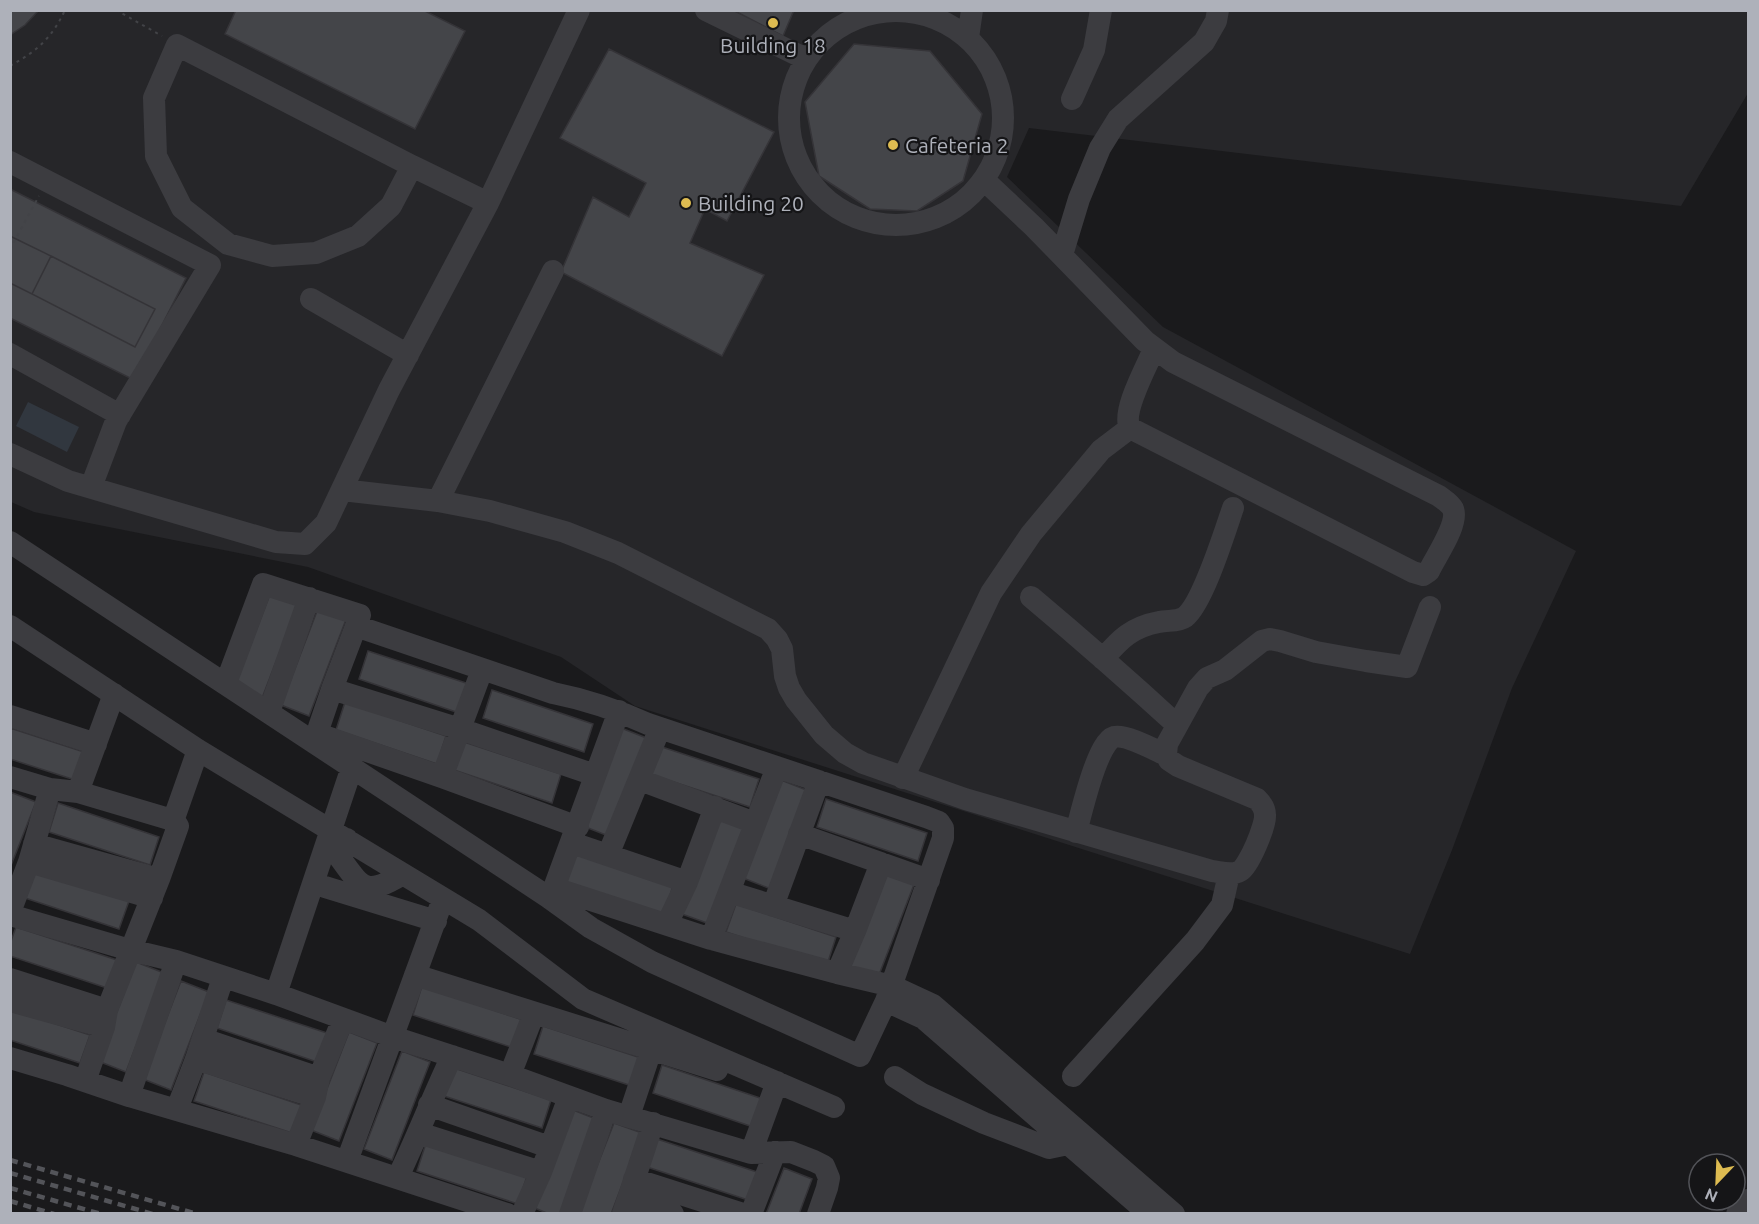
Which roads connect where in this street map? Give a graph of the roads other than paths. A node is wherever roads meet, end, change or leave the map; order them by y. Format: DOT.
graph roads {
  1 [pos="579,10"];
  2 [pos="706,10"];
  3 [pos="972,10"];
  4 [pos="1101,10"];
  5 [pos="1218,10"];
  6 [pos="890,11"];
  7 [pos="938,15"];
  8 [pos="968,38"];
  9 [pos="806,59"];
  10 [pos="1072,99"];
  11 [pos="10,162"];
  12 [pos="412,166"];
  13 [pos="984,180"];
  14 [pos="488,203"];
  15 [pos="228,244"];
  16 [pos="1062,255"];
  17 [pos="210,265"];
  18 [pos="553,271"];
  19 [pos="311,299"];
  20 [pos="1154,349"];
  21 [pos="10,354"];
  22 [pos="408,355"];
  23 [pos="120,415"];
  24 [pos="1130,428"];
  25 [pos="10,454"];
  26 [pos="91,487"];
  27 [pos="342,490"];
  28 [pos="438,501"];
  29 [pos="1233,508"];
  30 [pos="10,542"];
  31 [pos="1031,597"];
  32 [pos="309,598"];
  33 [pos="1430,607"];
  34 [pos="10,626"];
  35 [pos="356,626"];
  36 [pos="1103,659"];
  37 [pos="482,670"];
  38 [pos="226,683"];
  39 [pos="332,689"];
  40 [pos="114,694"];
  41 [pos="619,711"];
  42 [pos="269,712"];
  43 [pos="10,716"];
  44 [pos="1177,725"];
  45 [pos="660,728"];
  46 [pos="460,729"];
  47 [pos="316,738"];
  48 [pos="96,744"];
  49 [pos="198,750"];
  50 [pos="1166,755"];
  51 [pos="352,767"];
  52 [pos="777,767"];
  53 [pos="595,775"];
  54 [pos="10,777"];
  55 [pos="442,777"];
  56 [pos="903,778"];
  57 [pos="639,780"];
  58 [pos="819,781"];
  59 [pos="50,789"];
  60 [pos="78,792"];
  61 [pos="715,807"];
  62 [pos="173,821"];
  63 [pos="755,823"];
  64 [pos="1076,832"];
  65 [pos="339,834"];
  66 [pos="800,834"];
  67 [pos="575,835"];
  68 [pos="31,853"];
  69 [pos="608,855"];
  70 [pos="881,863"];
  71 [pos="403,874"];
  72 [pos="1229,874"];
  73 [pos="929,880"];
  74 [pos="687,882"];
  75 [pos="325,887"];
  76 [pos="155,889"];
  77 [pos="729,892"];
  78 [pos="551,893"];
  79 [pos="443,899"];
  80 [pos="773,906"];
  81 [pos="10,914"];
  82 [pos="436,921"];
  83 [pos="667,924"];
  84 [pos="855,932"];
  85 [pos="711,939"];
  86 [pos="130,950"];
  87 [pos="176,961"];
  88 [pos="837,973"];
  89 [pos="415,975"];
  90 [pos="223,978"];
  91 [pos="10,979"];
  92 [pos="889,993"];
  93 [pos="276,994"];
  94 [pos="10,1001"];
  95 [pos="534,1013"];
  96 [pos="106,1019"];
  97 [pos="343,1019"];
  98 [pos="393,1037"];
  99 [pos="199,1049"];
  100 [pos="651,1050"];
  101 [pos="452,1056"];
  102 [pos="10,1058"];
  103 [pos="510,1075"];
  104 [pos="1073,1076"];
  105 [pos="895,1077"];
  106 [pos="750,1080"];
  107 [pos="84,1081"];
  108 [pos="777,1082"];
  109 [pos="317,1088"];
  110 [pos="129,1096"];
  111 [pos="569,1097"];
  112 [pos="429,1105"];
  113 [pos="834,1107"];
  114 [pos="177,1109"];
  115 [pos="606,1110"];
  116 [pos="629,1116"];
  117 [pos="1054,1121"];
  118 [pos="653,1124"];
  119 [pos="419,1133"];
  120 [pos="1068,1144"];
  121 [pos="296,1145"];
  122 [pos="549,1147"];
  123 [pos="775,1152"];
  124 [pos="751,1153"];
  125 [pos="347,1161"];
  126 [pos="542,1172"];
  127 [pos="398,1177"];
  128 [pos="628,1197"];
  129 [pos="1749,1200"];
  130 [pos="507,1214"];
  131 [pos="522,1214"];
  132 [pos="570,1214"];
  133 [pos="673,1214"];
  134 [pos="743,1214"];
  135 [pos="751,1214"];
  136 [pos="818,1214"];
  137 [pos="1149,1214"];
  138 [pos="1174,1214"];
  139 [pos="1737,1214"];
  1 -- 14 [label="street"];
  2 -- 9 [label="street"];
  3 -- 8 [label="street"];
  4 -- 10 [label="street"];
  5 -- 16 [label="street"];
  6 -- 7 [label="street"];
  6 -- 9 [label="street"];
  7 -- 8 [label="street"];
  8 -- 13 [label="street"];
  9 -- 13 [label="street"];
  11 -- 17 [label="street"];
  12 -- 14 [label="street"];
  12 -- 15 [label="street"];
  12 -- 15 [label="street"];
  13 -- 16 [label="street"];
  14 -- 22 [label="street"];
  15 -- 17 [label="street"];
  16 -- 20 [label="street"];
  17 -- 23 [label="street"];
  18 -- 28 [label="street"];
  19 -- 22 [label="street"];
  20 -- 24 [label="street"];
  20 -- 24 [label="street"];
  21 -- 23 [label="street"];
  22 -- 27 [label="street"];
  23 -- 26 [label="street"];
  24 -- 56 [label="street"];
  25 -- 26 [label="street"];
  26 -- 27 [label="street"];
  27 -- 28 [label="street"];
  28 -- 56 [label="street"];
  29 -- 36 [label="street"];
  30 -- 38 [label="street"];
  31 -- 36 [label="street"];
  32 -- 35 [label="street"];
  32 -- 38 [label="street"];
  32 -- 42 [label="street"];
  33 -- 44 [label="street"];
  34 -- 40 [label="street"];
  35 -- 37 [label="street"];
  35 -- 39 [label="street"];
  36 -- 44 [label="street"];
  37 -- 41 [label="street"];
  37 -- 46 [label="street"];
  38 -- 42 [label="street"];
  39 -- 46 [label="street"];
  39 -- 47 [label="street"];
  40 -- 48 [label="street"];
  40 -- 49 [label="street"];
  41 -- 45 [label="street"];
  41 -- 53 [label="street"];
  42 -- 47 [label="street"];
  43 -- 48 [label="street"];
  44 -- 50 [label="street"];
  45 -- 52 [label="street"];
  45 -- 57 [label="street"];
  46 -- 53 [label="street"];
  46 -- 55 [label="street"];
  47 -- 51 [label="street"];
  47 -- 55 [label="street"];
  48 -- 60 [label="street"];
  49 -- 62 [label="street"];
  49 -- 65 [label="street"];
  50 -- 64 [label="street"];
  50 -- 72 [label="street"];
  51 -- 65 [label="street"];
  51 -- 78 [label="street"];
  52 -- 58 [label="street"];
  52 -- 63 [label="street"];
  53 -- 67 [label="street"];
  54 -- 59 [label="street"];
  55 -- 67 [label="street"];
  56 -- 64 [label="street"];
  57 -- 61 [label="street"];
  57 -- 69 [label="street"];
  58 -- 66 [label="street"];
  58 -- 73 [label="street"];
  59 -- 60 [label="street"];
  59 -- 68 [label="street"];
  60 -- 62 [label="street"];
  61 -- 63 [label="street"];
  61 -- 74 [label="street"];
  62 -- 76 [label="street"];
  63 -- 77 [label="street"];
  64 -- 72 [label="street"];
  65 -- 71 [label="street"];
  65 -- 71 [label="street"];
  65 -- 93 [label="street"];
  66 -- 70 [label="street"];
  66 -- 80 [label="street"];
  67 -- 69 [label="street"];
  67 -- 78 [label="street"];
  68 -- 76 [label="street"];
  68 -- 81 [label="street"];
  69 -- 74 [label="street"];
  70 -- 73 [label="street"];
  70 -- 84 [label="street"];
  71 -- 79 [label="street"];
  72 -- 104 [label="street"];
  73 -- 92 [label="street"];
  74 -- 83 [label="street"];
  75 -- 82 [label="street"];
  76 -- 86 [label="street"];
  77 -- 80 [label="street"];
  77 -- 85 [label="street"];
  78 -- 83 [label="street"];
  78 -- 92 [label="street"];
  79 -- 82 [label="street"];
  79 -- 108 [label="street"];
  80 -- 84 [label="street"];
  81 -- 86 [label="street"];
  82 -- 89 [label="street"];
  83 -- 85 [label="street"];
  84 -- 88 [label="street"];
  85 -- 88 [label="street"];
  86 -- 87 [label="street"];
  86 -- 96 [label="street"];
  87 -- 90 [label="street"];
  87 -- 110 [label="street"];
  88 -- 92 [label="street"];
  89 -- 95 [label="street"];
  89 -- 98 [label="street"];
  90 -- 93 [label="street"];
  90 -- 99 [label="street"];
  91 -- 96 [label="street"];
  92 -- 117 [label="street"];
  93 -- 97 [label="street"];
  94 -- 96 [label="street"];
  95 -- 100 [label="street"];
  95 -- 103 [label="street"];
  96 -- 107 [label="street"];
  97 -- 98 [label="street"];
  97 -- 109 [label="street"];
  98 -- 101 [label="street"];
  98 -- 125 [label="street"];
  99 -- 109 [label="street"];
  99 -- 114 [label="street"];
  100 -- 106 [label="street"];
  100 -- 116 [label="street"];
  101 -- 103 [label="street"];
  101 -- 112 [label="street"];
  102 -- 107 [label="street"];
  103 -- 111 [label="street"];
  105 -- 120 [label="street"];
  107 -- 110 [label="street"];
  108 -- 113 [label="street"];
  108 -- 124 [label="street"];
  109 -- 121 [label="street"];
  110 -- 114 [label="street"];
  111 -- 115 [label="street"];
  111 -- 122 [label="street"];
  112 -- 119 [label="street"];
  112 -- 122 [label="street"];
  114 -- 121 [label="street"];
  115 -- 116 [label="street"];
  115 -- 132 [label="street"];
  116 -- 118 [label="street"];
  117 -- 120 [label="street"];
  117 -- 138 [label="street"];
  118 -- 124 [label="street"];
  118 -- 128 [label="street"];
  119 -- 126 [label="street"];
  119 -- 127 [label="street"];
  120 -- 137 [label="street"];
  121 -- 125 [label="street"];
  122 -- 126 [label="street"];
  123 -- 124 [label="street"];
  123 -- 135 [label="street"];
  123 -- 136 [label="street"];
  125 -- 127 [label="street"];
  126 -- 131 [label="street"];
  127 -- 130 [label="street"];
  128 -- 133 [label="street"];
  128 -- 134 [label="street"];
  129 -- 139 [label="street"];
}
